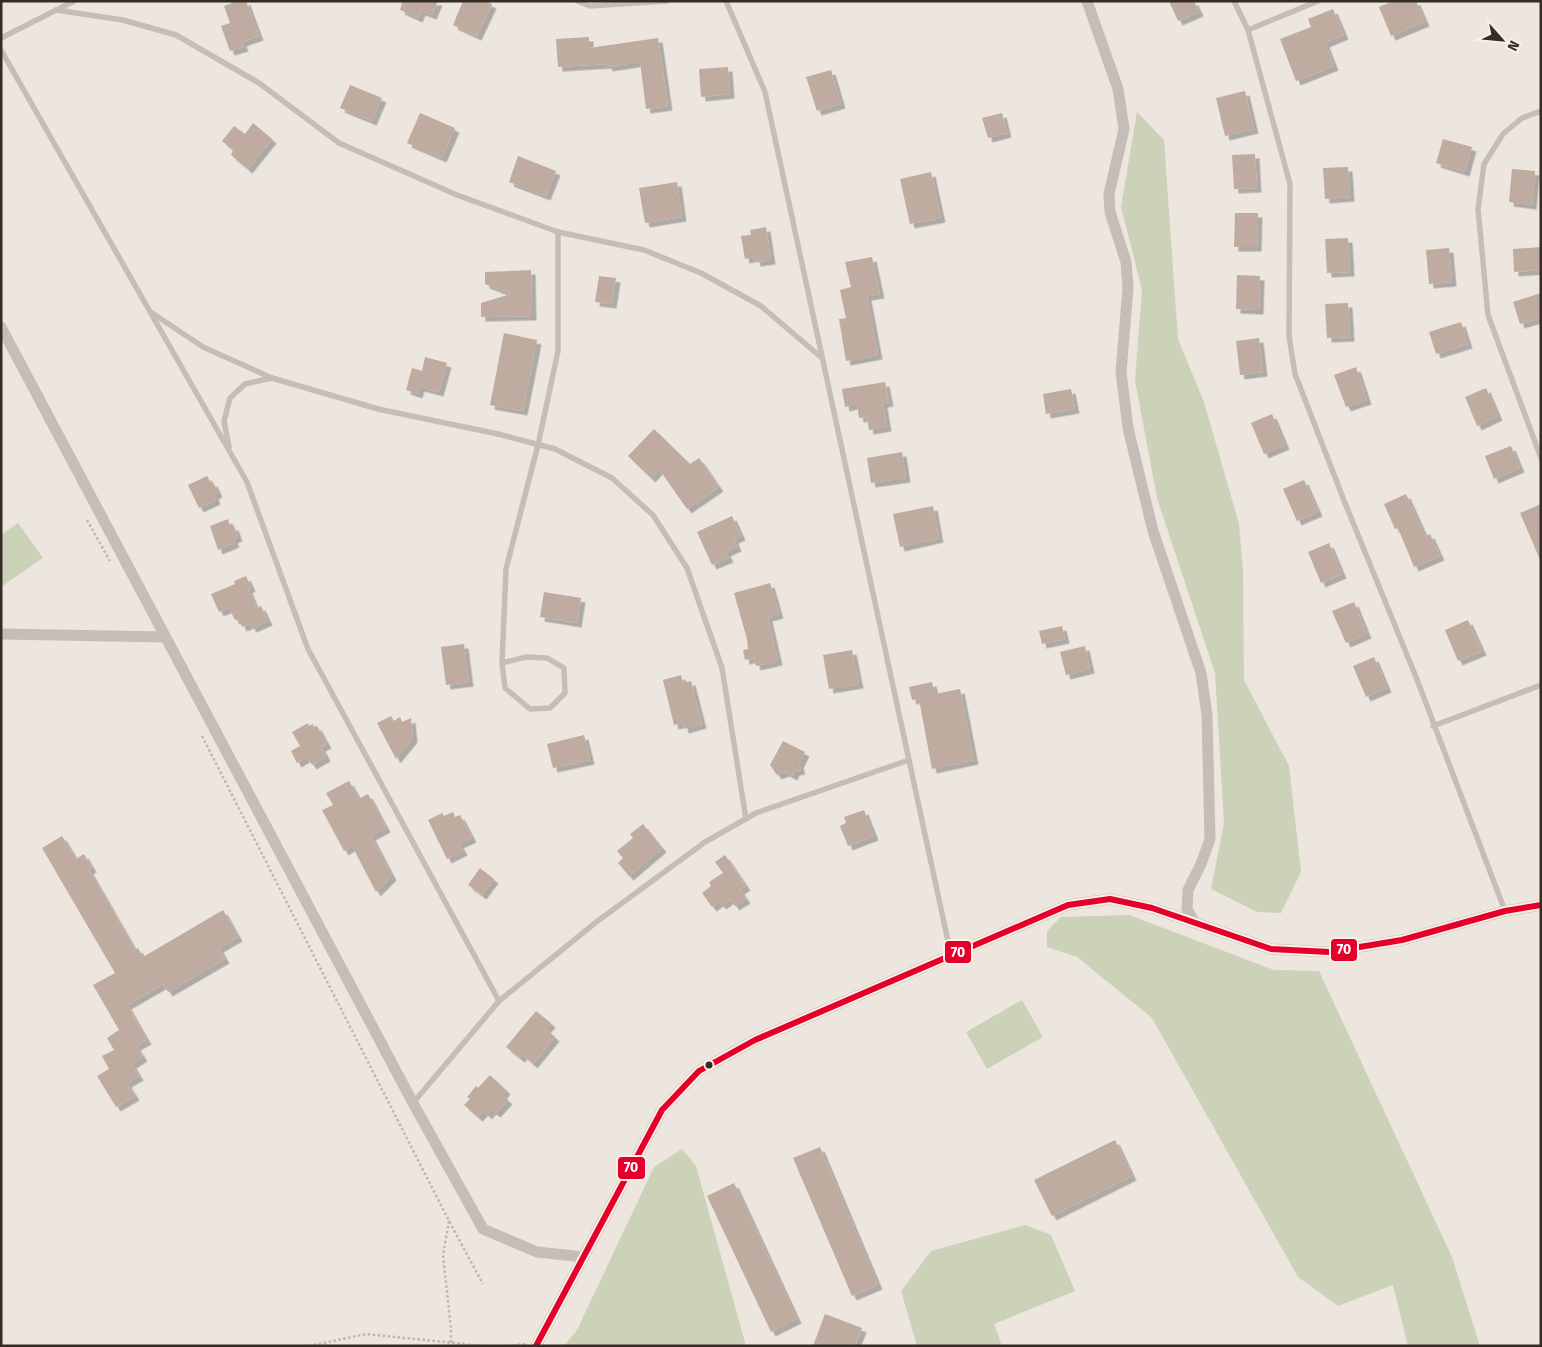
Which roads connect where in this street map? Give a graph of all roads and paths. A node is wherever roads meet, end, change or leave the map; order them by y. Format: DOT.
graph roads {
  1 [pos="74,1"];
  2 [pos="577,1"];
  3 [pos="668,1"];
  4 [pos="726,1"];
  5 [pos="1088,1"];
  6 [pos="1234,1"];
  7 [pos="1318,1"];
  8 [pos="56,10"];
  9 [pos="1248,30"];
  10 [pos="1,38"];
  11 [pos="1,50"];
  12 [pos="1541,111"];
  13 [pos="558,232"];
  14 [pos="150,312"];
  15 [pos="1,328"];
  16 [pos="822,358"];
  17 [pos="272,378"];
  18 [pos="538,445"];
  19 [pos="230,452"];
  20 [pos="1541,458"];
  21 [pos="87,520"];
  22 [pos="110,562"];
  23 [pos="1,634"];
  24 [pos="165,637"];
  25 [pos="502,663"];
  26 [pos="1541,685"];
  27 [pos="1433,726"];
  28 [pos="201,734"];
  29 [pos="909,760"];
  30 [pos="746,819"];
  31 [pos="1541,905"];
  32 [pos="1505,911"];
  33 [pos="1195,923"];
  34 [pos="951,955"];
  35 [pos="499,1001"];
  36 [pos="413,1103"];
  37 [pos="449,1221"];
  38 [pos="584,1257"];
  39 [pos="483,1284"];
  40 [pos="451,1344"];
  41 [pos="309,1346"];
  42 [pos="483,1346"];
  43 [pos="536,1346"];
  1 -- 8 [label="lane"];
  2 -- 3 [label="lane"];
  4 -- 16 [label="lane"];
  5 -- 33 [label="street"];
  6 -- 9 [label="lane"];
  7 -- 9 [label="lane"];
  8 -- 10 [label="lane"];
  8 -- 13 [label="lane"];
  9 -- 27 [label="lane"];
  11 -- 14 [label="lane"];
  12 -- 20 [label="lane"];
  13 -- 16 [label="lane"];
  13 -- 18 [label="lane"];
  14 -- 17 [label="lane"];
  14 -- 19 [label="lane"];
  15 -- 24 [label="street"];
  16 -- 29 [label="lane"];
  17 -- 18 [label="lane"];
  17 -- 19 [label="lane"];
  18 -- 25 [label="lane"];
  18 -- 30 [label="lane"];
  19 -- 35 [label="lane"];
  21 -- 22 [label="path"];
  23 -- 24 [label="street"];
  24 -- 36 [label="street"];
  25 -- 25 [label="lane"];
  26 -- 27 [label="lane"];
  27 -- 32 [label="lane"];
  28 -- 37 [label="path"];
  29 -- 30 [label="lane"];
  29 -- 34 [label="lane"];
  30 -- 35 [label="lane"];
  31 -- 32 [label="street"];
  32 -- 33 [label="street"];
  33 -- 34 [label="street"];
  34 -- 38 [label="street"];
  35 -- 36 [label="lane"];
  36 -- 38 [label="street"];
  37 -- 39 [label="path"];
  37 -- 40 [label="path"];
  38 -- 43 [label="street"];
  40 -- 41 [label="path"];
  40 -- 42 [label="path"];
}
